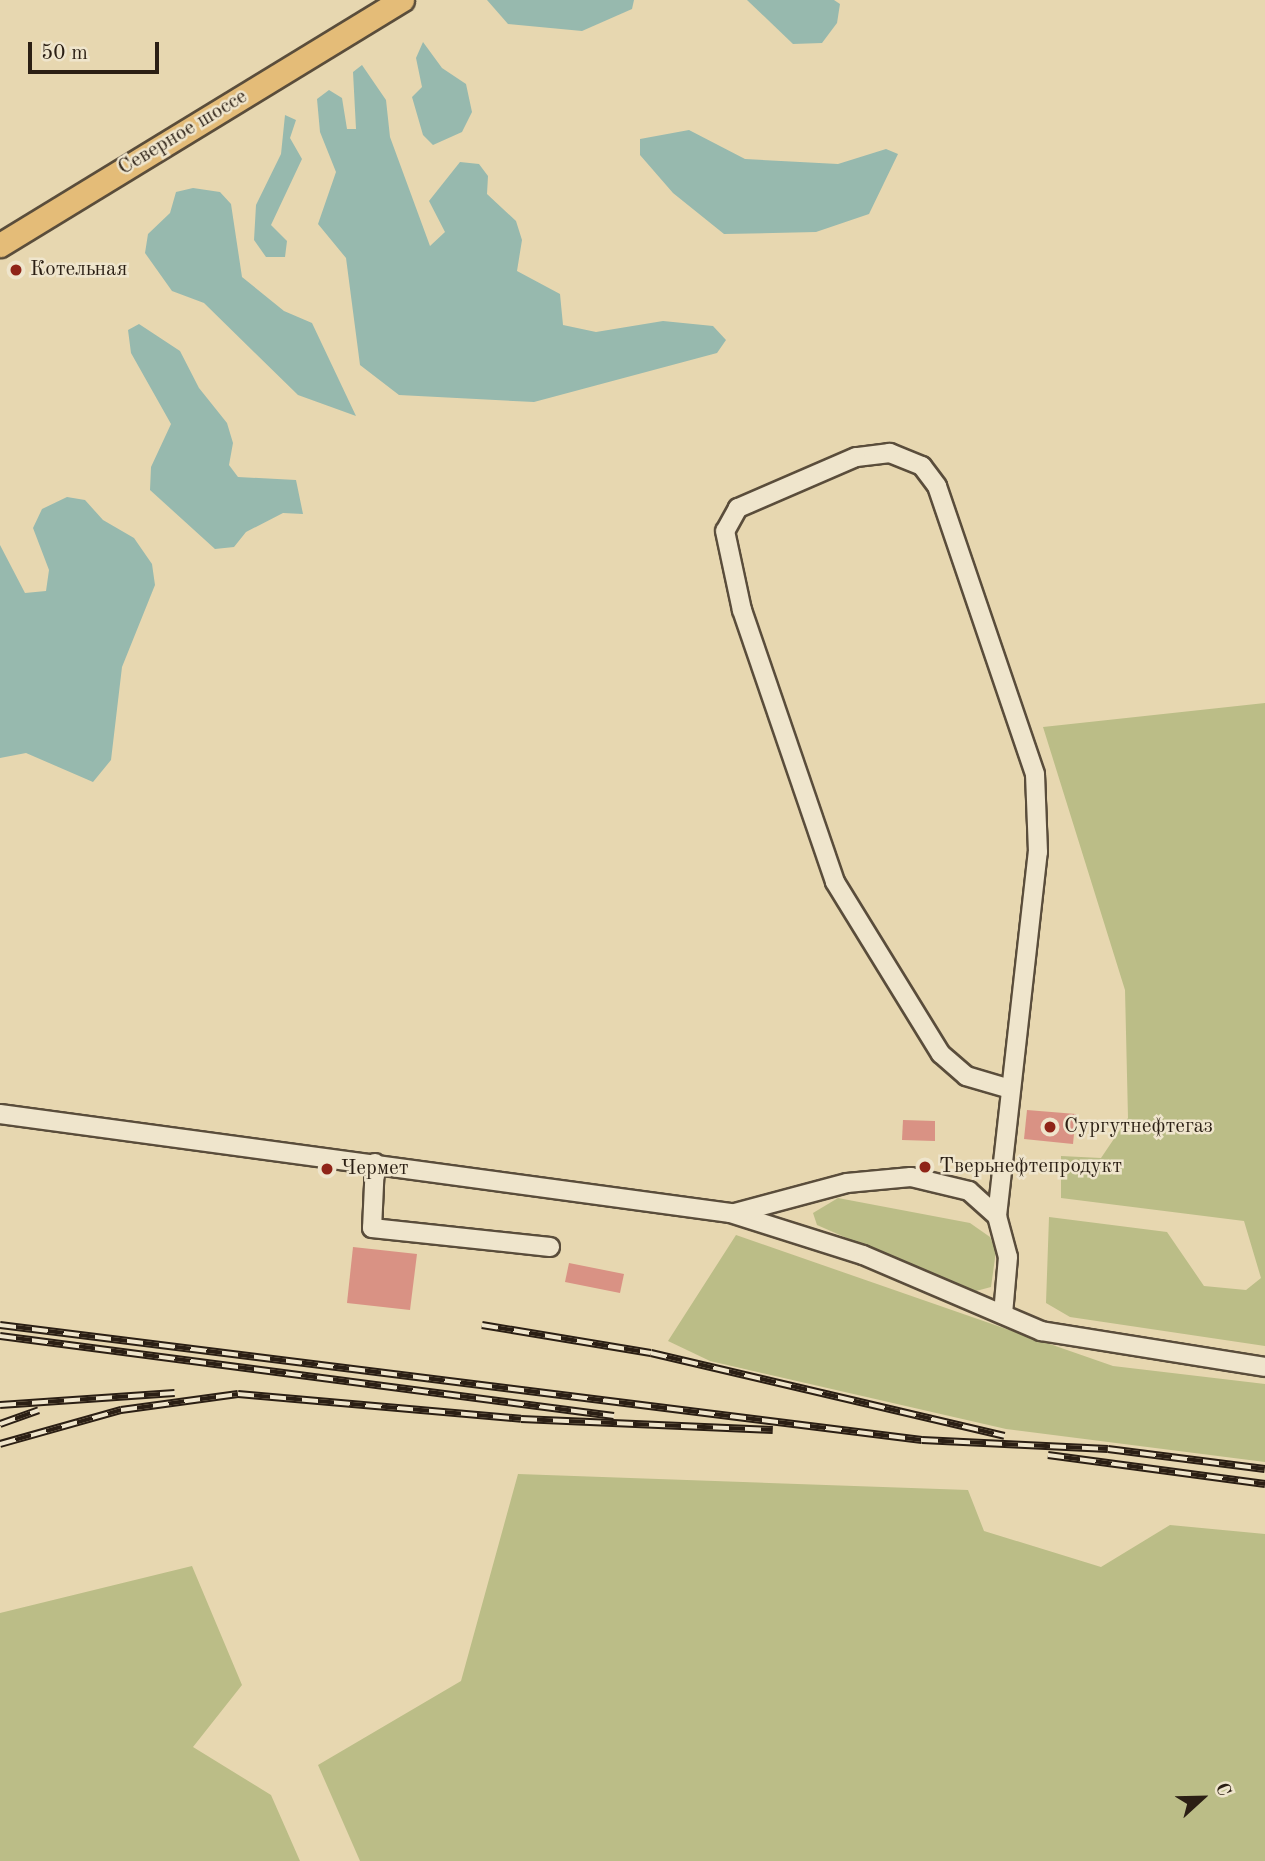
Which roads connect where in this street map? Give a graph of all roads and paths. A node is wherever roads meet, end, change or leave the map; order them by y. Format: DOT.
graph roads {
  1 [pos="402,0"];
  2 [pos="0,244"];
  3 [pos="1007,1087"];
  4 [pos="0,1114"];
  5 [pos="375,1163"];
  6 [pos="730,1213"];
  7 [pos="997,1216"];
  8 [pos="550,1247"];
  9 [pos="1003,1314"];
  10 [pos="1265,1367"];
  1 -- 2 [label="main road, Северное шоссе"];
  3 -- 3 [label="street"];
  3 -- 7 [label="street"];
  4 -- 5 [label="street"];
  5 -- 6 [label="street"];
  5 -- 8 [label="street"];
  6 -- 7 [label="street"];
  6 -- 9 [label="street"];
  7 -- 9 [label="street"];
  9 -- 10 [label="street"];
}
